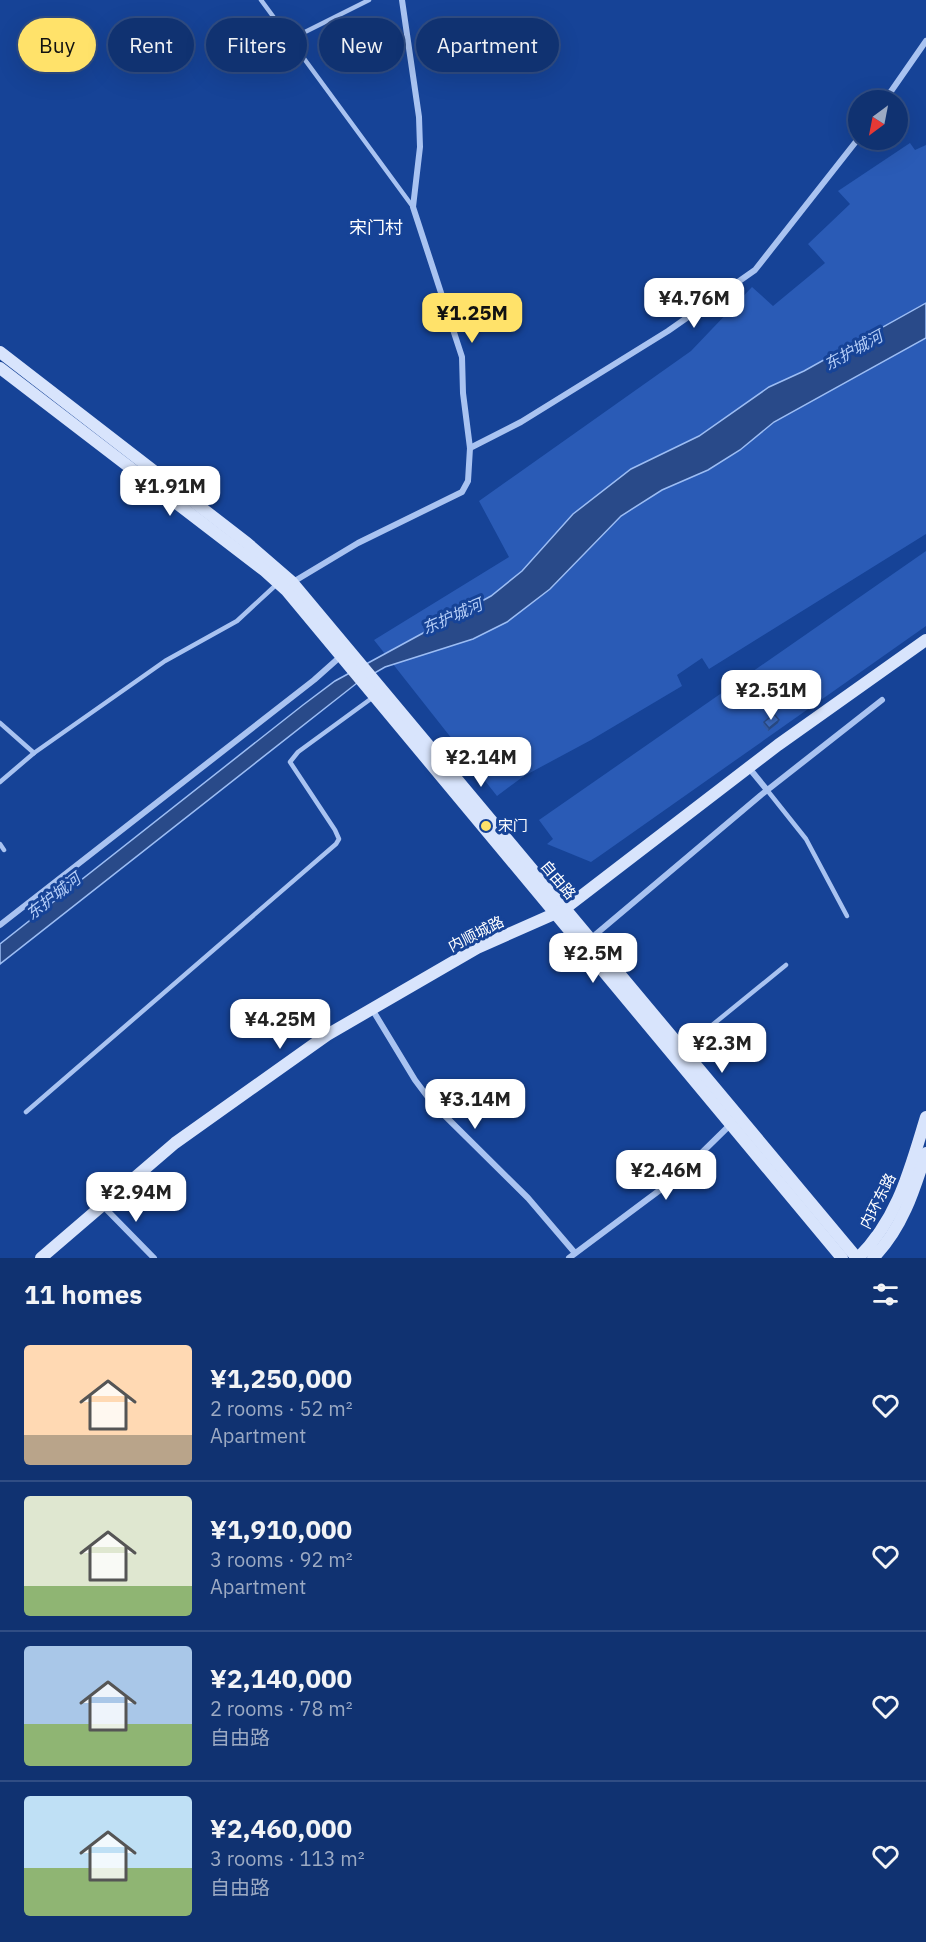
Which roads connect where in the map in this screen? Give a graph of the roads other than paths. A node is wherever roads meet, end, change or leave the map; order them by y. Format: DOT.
graph roads {
  1 [pos="261,0"];
  2 [pos="369,0"];
  3 [pos="402,0"];
  4 [pos="275,18"];
  5 [pos="307,31"];
  6 [pos="926,41"];
  7 [pos="307,61"];
  8 [pos="892,90"];
  9 [pos="849,150"];
  10 [pos="413,207"];
  11 [pos="0,352"];
  12 [pos="0,368"];
  13 [pos="470,448"];
  14 [pos="278,582"];
  15 [pos="292,582"];
  16 [pos="926,640"];
  17 [pos="346,658"];
  18 [pos="372,691"];
  19 [pos="882,700"];
  20 [pos="0,723"];
  21 [pos="33,753"];
  22 [pos="748,767"];
  23 [pos="0,782"];
  24 [pos="767,790"];
  25 [pos="0,844"];
  26 [pos="4,849"];
  27 [pos="559,912"];
  28 [pos="847,916"];
  29 [pos="0,925"];
  30 [pos="589,940"];
  31 [pos="786,965"];
  32 [pos="372,1009"];
  33 [pos="682,1050"];
  34 [pos="26,1112"];
  35 [pos="926,1117"];
  36 [pos="735,1121"];
  37 [pos="926,1153"];
  38 [pos="102,1205"];
  39 [pos="575,1253"];
  40 [pos="41,1258"];
  41 [pos="154,1258"];
  42 [pos="569,1258"];
  43 [pos="842,1258"];
  44 [pos="858,1258"];
  45 [pos="873,1258"];
  1 -- 4 [label="lane"];
  2 -- 5 [label="lane"];
  3 -- 10 [label="street"];
  6 -- 8 [label="street"];
  7 -- 10 [label="lane"];
  9 -- 13 [label="street"];
  10 -- 13 [label="street"];
  11 -- 15 [label="street"];
  12 -- 14 [label="street"];
  13 -- 15 [label="street"];
  14 -- 17 [label="street"];
  14 -- 21 [label="lane"];
  15 -- 17 [label="street"];
  16 -- 22 [label="street, 内顺城路"];
  17 -- 18 [label="street, 自由路"];
  17 -- 29 [label="street"];
  18 -- 27 [label="street, 自由路"];
  18 -- 34 [label="lane"];
  19 -- 24 [label="street"];
  20 -- 21 [label="lane"];
  21 -- 23 [label="lane"];
  22 -- 24 [label="street"];
  22 -- 27 [label="street, 内顺城路"];
  24 -- 28 [label="lane"];
  24 -- 30 [label="street"];
  25 -- 26 [label="lane"];
  27 -- 30 [label="street, 自由路"];
  27 -- 32 [label="street, 内顺城路"];
  27 -- 36 [label="street, 自由路"];
  30 -- 33 [label="street, 自由路"];
  31 -- 33 [label="lane"];
  32 -- 38 [label="street, 内顺城路"];
  32 -- 39 [label="street"];
  33 -- 36 [label="street, 自由路"];
  35 -- 44 [label="street, 内环东路"];
  36 -- 39 [label="street"];
  36 -- 43 [label="street, 自由路"];
  36 -- 44 [label="street, 自由路"];
  37 -- 45 [label="street, 内环东路"];
  38 -- 40 [label="street, 内顺城路"];
  38 -- 41 [label="street"];
  39 -- 42 [label="street"];
}
